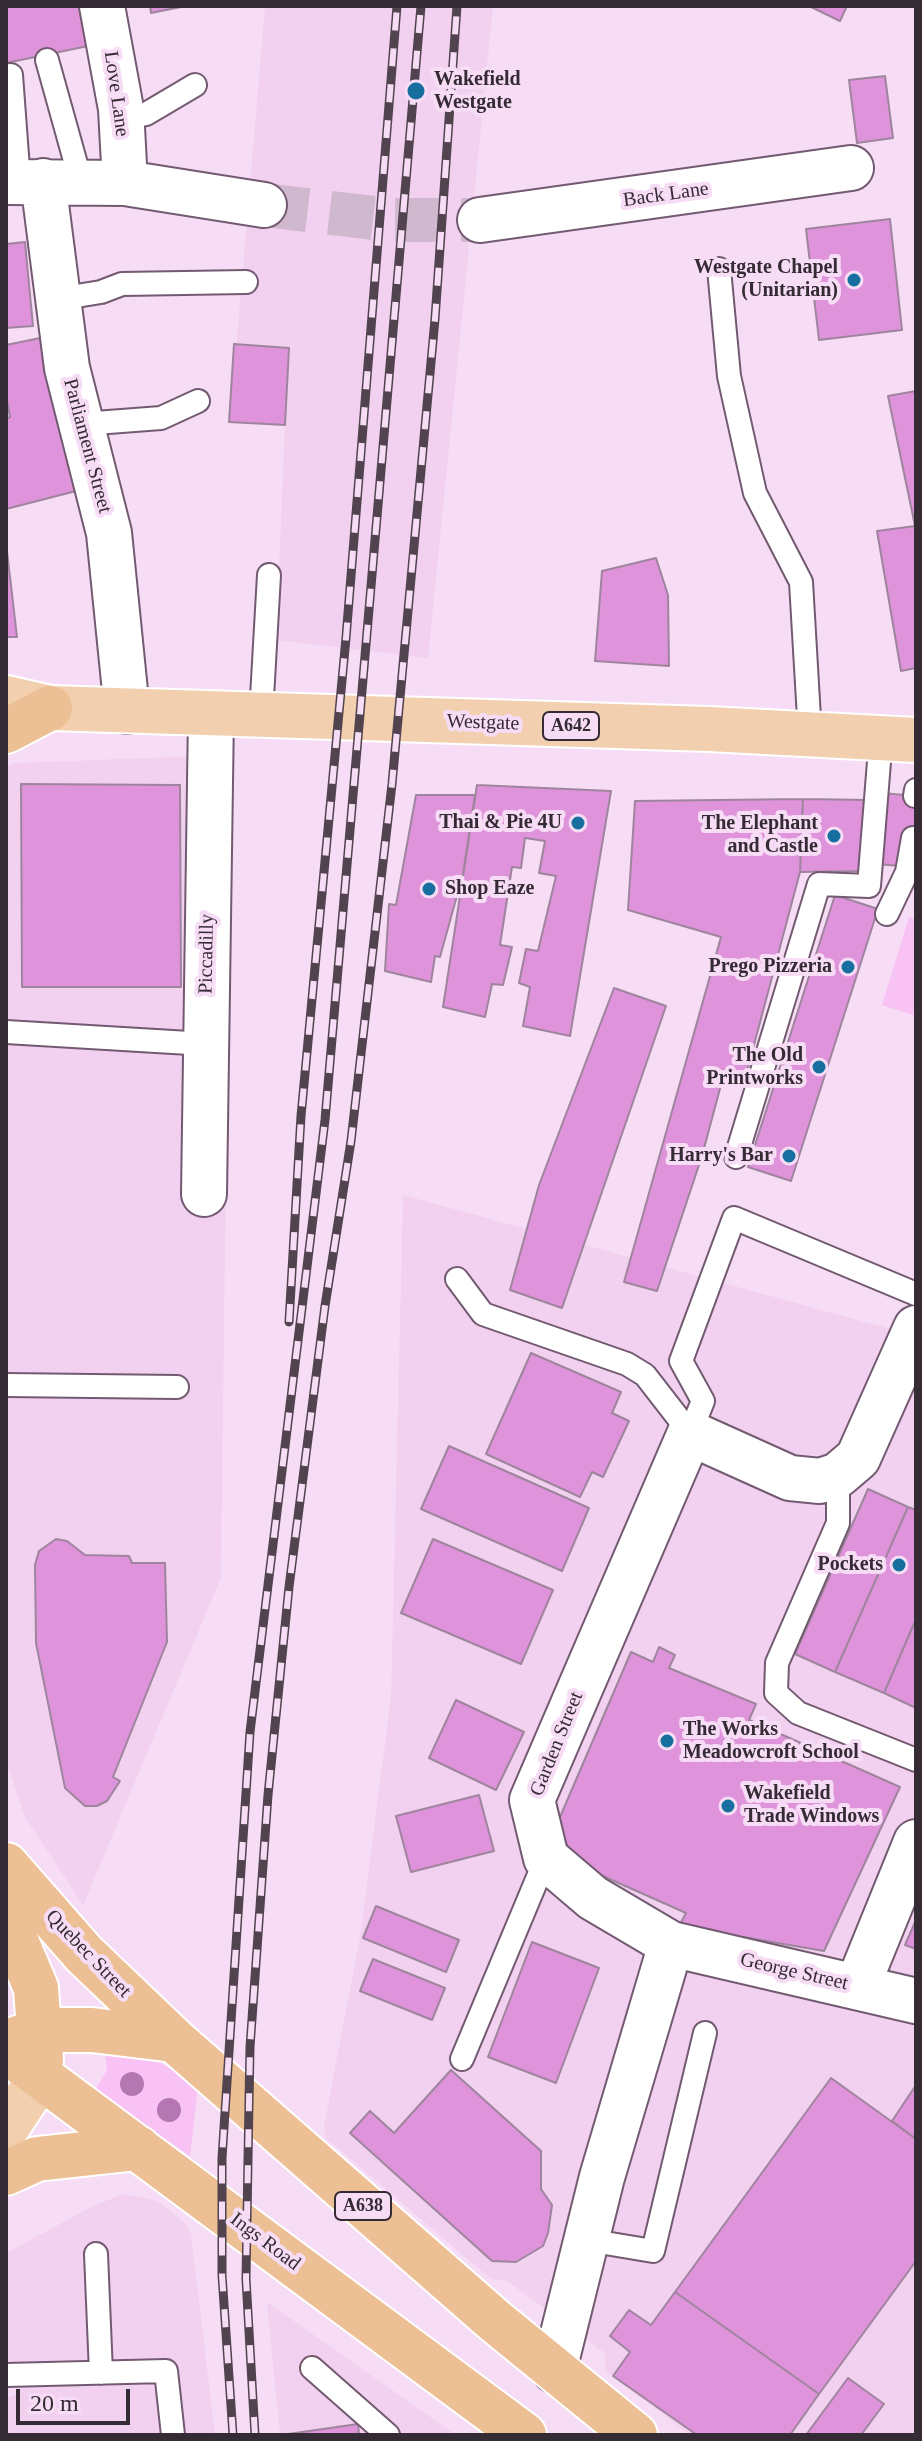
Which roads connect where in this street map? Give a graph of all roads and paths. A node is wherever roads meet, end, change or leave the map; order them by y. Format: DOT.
graph roads {
  1 [pos="102,6"];
  2 [pos="47,60"];
  3 [pos="11,75"];
  4 [pos="195,85"];
  5 [pos="122,119"];
  6 [pos="851,168"];
  7 [pos="37,182"];
  8 [pos="125,183"];
  9 [pos="264,205"];
  10 [pos="480,220"];
  11 [pos="719,269"];
  12 [pos="246,282"];
  13 [pos="58,299"];
  14 [pos="198,401"];
  15 [pos="82,424"];
  16 [pos="269,575"];
  17 [pos="6,698"];
  18 [pos="50,708"];
  19 [pos="127,711"];
  20 [pos="211,714"];
  21 [pos="261,715"];
  22 [pos="6,716"];
  23 [pos="6,731"];
  24 [pos="904,734"];
  25 [pos="810,735"];
  26 [pos="913,838"];
  27 [pos="899,903"];
  28 [pos="6,1032"];
  29 [pos="206,1044"];
  30 [pos="736,1157"];
  31 [pos="204,1194"];
  32 [pos="457,1279"];
  33 [pos="916,1294"];
  34 [pos="916,1328"];
  35 [pos="6,1385"];
  36 [pos="177,1387"];
  37 [pos="703,1409"];
  38 [pos="838,1475"];
  39 [pos="916,1760"];
  40 [pos="916,1842"];
  41 [pos="546,1858"];
  42 [pos="6,1865"];
  43 [pos="6,1917"];
  44 [pos="671,1944"];
  45 [pos="857,1987"];
  46 [pos="916,2001"];
  47 [pos="705,2033"];
  48 [pos="174,2040"];
  49 [pos="18,2041"];
  50 [pos="462,2059"];
  51 [pos="41,2076"];
  52 [pos="6,2129"];
  53 [pos="138,2148"];
  54 [pos="6,2173"];
  55 [pos="587,2240"];
  56 [pos="96,2254"];
  57 [pos="312,2368"];
  58 [pos="554,2370"];
  59 [pos="101,2373"];
  60 [pos="9,2375"];
  61 [pos="173,2435"];
  62 [pos="388,2435"];
  63 [pos="524,2435"];
  64 [pos="635,2435"];
  1 -- 5 [label="street, Love Lane"];
  2 -- 7 [label="lane"];
  3 -- 7 [label="lane"];
  4 -- 5 [label="lane"];
  5 -- 8 [label="street, Love Lane"];
  6 -- 10 [label="street, Back Lane"];
  7 -- 8 [label="street"];
  7 -- 13 [label="street, Parliament Street"];
  8 -- 9 [label="street"];
  11 -- 25 [label="lane"];
  12 -- 13 [label="lane"];
  13 -- 15 [label="street, Parliament Street"];
  14 -- 15 [label="lane"];
  15 -- 19 [label="street, Parliament Street"];
  16 -- 21 [label="lane"];
  17 -- 18 [label="main road, Westgate / A642"];
  18 -- 19 [label="main road, Westgate / A642"];
  18 -- 22 [label="main road, Westgate / A642"];
  18 -- 23 [label="highway"];
  19 -- 20 [label="main road, Westgate / A642"];
  20 -- 21 [label="main road, Westgate / A642"];
  20 -- 29 [label="street, Piccadilly"];
  21 -- 25 [label="main road, Westgate / A642"];
  24 -- 25 [label="main road, Westgate / A642"];
  24 -- 30 [label="lane"];
  26 -- 27 [label="lane"];
  28 -- 29 [label="lane"];
  29 -- 31 [label="street, Piccadilly"];
  32 -- 37 [label="lane"];
  33 -- 37 [label="lane"];
  34 -- 38 [label="street"];
  35 -- 36 [label="lane"];
  37 -- 38 [label="street"];
  37 -- 41 [label="street, Garden Street"];
  38 -- 39 [label="lane"];
  40 -- 45 [label="street"];
  41 -- 44 [label="street"];
  41 -- 50 [label="lane"];
  42 -- 48 [label="highway, Quebec Street / A638"];
  43 -- 49 [label="highway"];
  44 -- 45 [label="street, George Street"];
  44 -- 55 [label="street"];
  45 -- 46 [label="street, George Street"];
  47 -- 55 [label="lane"];
  48 -- 49 [label="highway"];
  48 -- 58 [label="highway, A638"];
  49 -- 51 [label="highway"];
  51 -- 52 [label="main road"];
  51 -- 53 [label="highway, Ings Road"];
  53 -- 54 [label="highway"];
  53 -- 63 [label="highway, Ings Road"];
  55 -- 58 [label="street"];
  56 -- 59 [label="lane"];
  57 -- 62 [label="lane"];
  58 -- 64 [label="highway, A638"];
  59 -- 60 [label="lane"];
  59 -- 61 [label="lane"];
}
